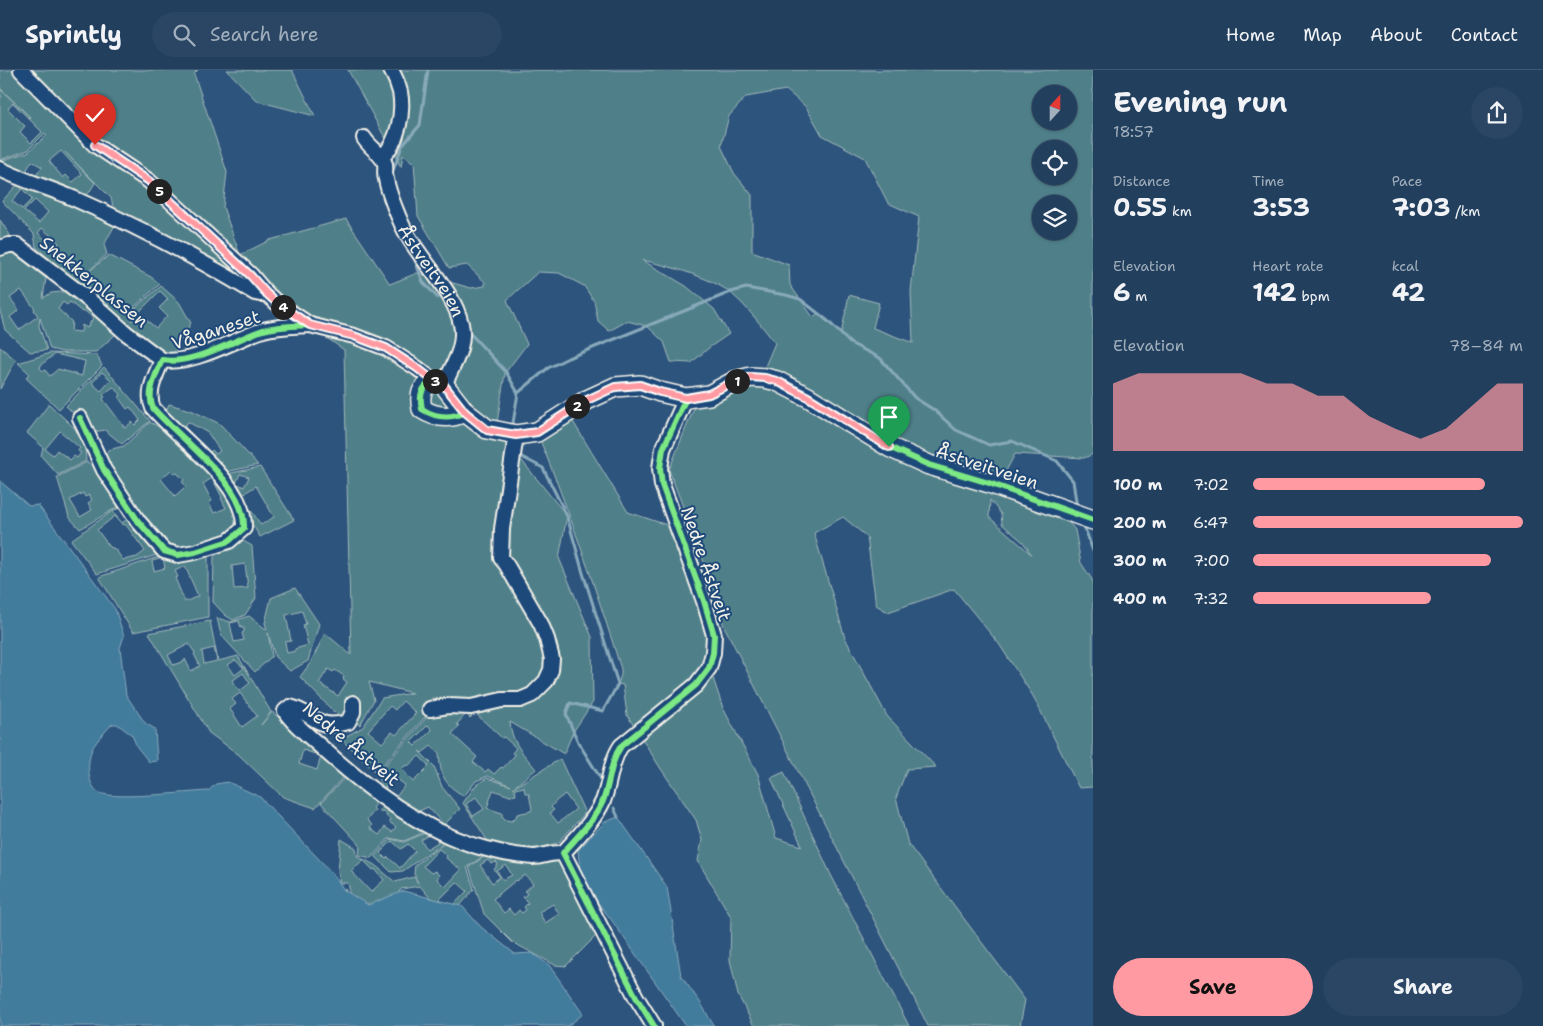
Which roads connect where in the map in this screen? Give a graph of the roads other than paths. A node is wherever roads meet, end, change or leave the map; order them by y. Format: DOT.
graph roads {
  1 [pos="21,70"];
  2 [pos="391,70"];
  3 [pos="364,138"];
  4 [pos="382,157"];
  5 [pos="0,169"];
  6 [pos="0,248"];
  7 [pos="266,293"];
  8 [pos="310,325"];
  9 [pos="162,360"];
  10 [pos="439,383"];
  11 [pos="686,398"];
  12 [pos="465,412"];
  13 [pos="80,418"];
  14 [pos="511,439"];
  15 [pos="1083,516"];
  16 [pos="353,703"];
  17 [pos="430,709"];
  18 [pos="563,853"];
  19 [pos="654,1026"];
  1 -- 7 [label="street, Våganeset"];
  2 -- 4 [label="street"];
  3 -- 4 [label="street"];
  4 -- 10 [label="street, Åstveitveien"];
  5 -- 7 [label="street"];
  6 -- 9 [label="street, Snekkerplassen"];
  7 -- 8 [label="street, Våganeset"];
  8 -- 9 [label="street, Våganeset"];
  8 -- 10 [label="street, Våganeset"];
  9 -- 13 [label="street, Våganeset"];
  10 -- 12 [label="street"];
  10 -- 12 [label="street, Åstveitveien"];
  11 -- 14 [label="street, Åstveitveien"];
  11 -- 15 [label="street, Åstveitveien"];
  11 -- 18 [label="street, Nedre Åstveit"];
  12 -- 14 [label="street"];
  14 -- 17 [label="street"];
  16 -- 18 [label="street, Nedre Åstveit"];
  18 -- 19 [label="street"];
}
